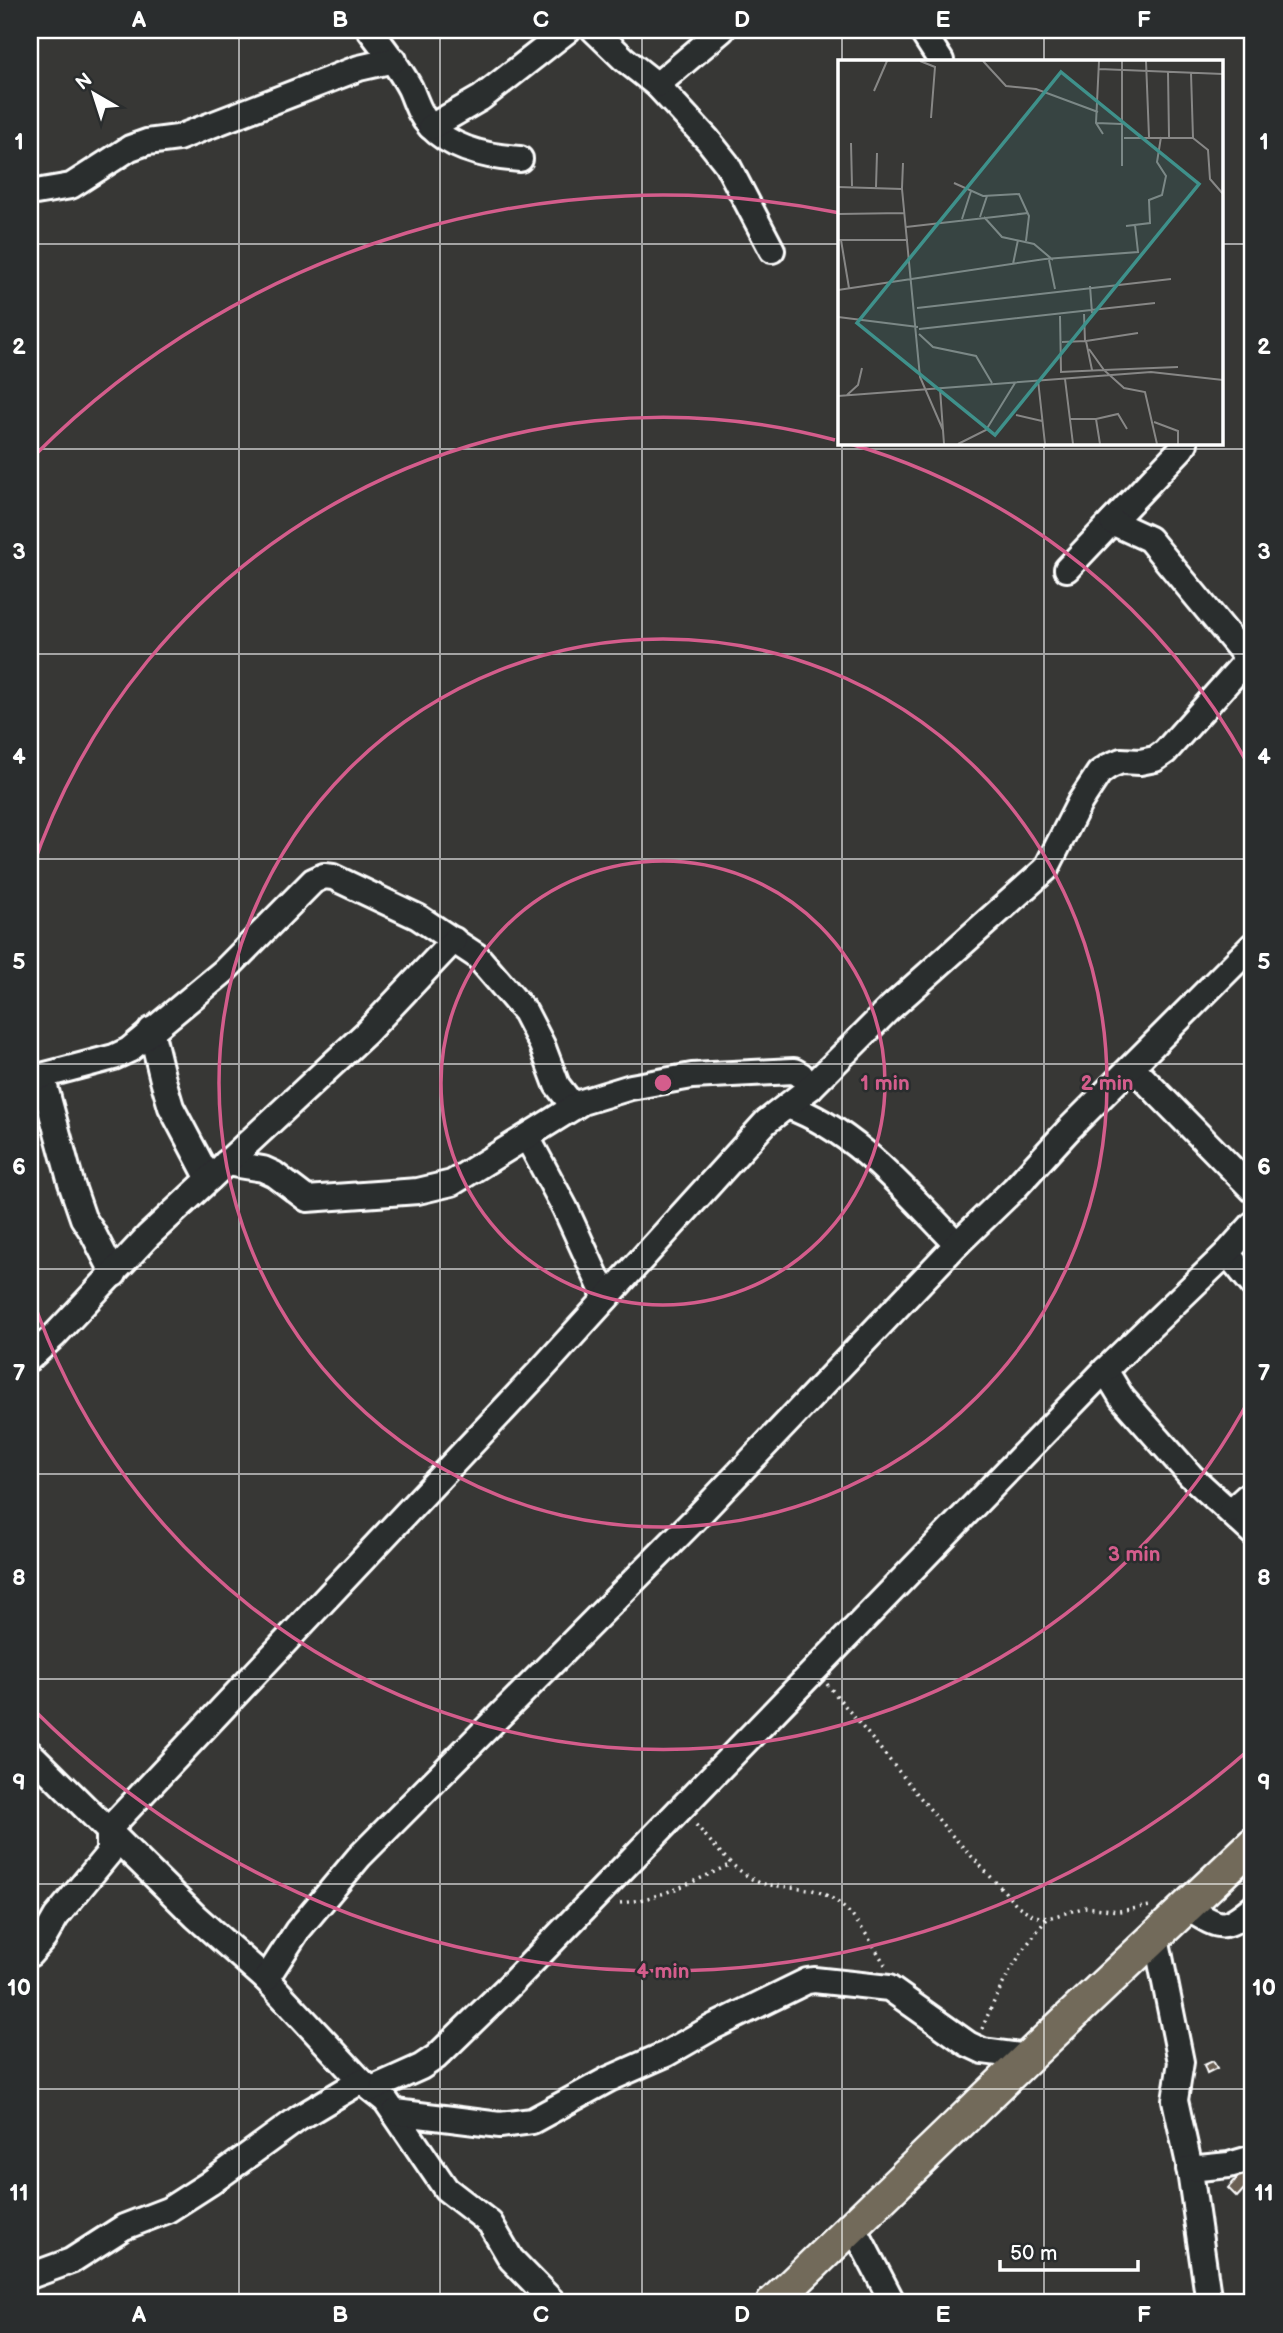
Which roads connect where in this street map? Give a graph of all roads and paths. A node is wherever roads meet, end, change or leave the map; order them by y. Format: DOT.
graph roads {
  1 [pos="370,30"];
  2 [pos="568,30"];
  3 [pos="594,30"];
  4 [pos="722,30"];
  5 [pos="921,30"];
  6 [pos="394,60"];
  7 [pos="940,60"];
  8 [pos="657,85"];
  9 [pos="430,127"];
  10 [pos="520,159"];
  11 [pos="30,192"];
  12 [pos="772,250"];
  13 [pos="1184,444"];
  14 [pos="1112,522"];
  15 [pos="1068,569"];
  16 [pos="454,940"];
  17 [pos="1253,946"];
  18 [pos="151,1030"];
  19 [pos="1133,1068"];
  20 [pos="36,1077"];
  21 [pos="810,1088"];
  22 [pos="787,1106"];
  23 [pos="574,1107"];
  24 [pos="527,1137"];
  25 [pos="217,1171"];
  26 [pos="1253,1190"];
  27 [pos="1253,1224"];
  28 [pos="957,1244"];
  29 [pos="1227,1253"];
  30 [pos="114,1274"];
  31 [pos="1253,1285"];
  32 [pos="606,1298"];
  33 [pos="30,1357"];
  34 [pos="1105,1370"];
  35 [pos="1253,1491"];
  36 [pos="1231,1511"];
  37 [pos="1253,1533"];
  38 [pos="815,1669"];
  39 [pos="30,1753"];
  40 [pos="680,1807"];
  41 [pos="109,1829"];
  42 [pos="1253,1844"];
  43 [pos="731,1864"];
  44 [pos="1153,1906"];
  45 [pos="583,1907"];
  46 [pos="1253,1907"];
  47 [pos="1187,1908"];
  48 [pos="1048,1918"];
  49 [pos="1156,1937"];
  50 [pos="30,1954"];
  51 [pos="266,1979"];
  52 [pos="905,1998"];
  53 [pos="976,2048"];
  54 [pos="1028,2057"];
  55 [pos="367,2085"];
  56 [pos="395,2112"];
  57 [pos="1253,2158"];
  58 [pos="1189,2169"];
  59 [pos="853,2227"];
  60 [pos="30,2276"];
  61 [pos="554,2303"];
  62 [pos="773,2303"];
  63 [pos="893,2303"];
  64 [pos="1209,2303"];
  1 -- 6 [label="street"];
  2 -- 9 [label="street"];
  3 -- 8 [label="street"];
  4 -- 8 [label="street"];
  5 -- 7 [label="street"];
  6 -- 9 [label="street"];
  6 -- 11 [label="street"];
  8 -- 12 [label="street"];
  9 -- 10 [label="street"];
  13 -- 14 [label="street"];
  14 -- 15 [label="street"];
  14 -- 21 [label="street"];
  16 -- 18 [label="street"];
  16 -- 23 [label="street"];
  16 -- 25 [label="street"];
  17 -- 19 [label="street"];
  18 -- 20 [label="street"];
  18 -- 25 [label="street"];
  19 -- 26 [label="street"];
  19 -- 28 [label="street"];
  20 -- 30 [label="street"];
  21 -- 22 [label="street"];
  21 -- 23 [label="street"];
  22 -- 28 [label="street"];
  22 -- 32 [label="street"];
  23 -- 24 [label="street"];
  24 -- 25 [label="street"];
  24 -- 32 [label="street"];
  25 -- 30 [label="street"];
  27 -- 29 [label="street"];
  28 -- 51 [label="street"];
  29 -- 31 [label="street"];
  29 -- 34 [label="street"];
  30 -- 33 [label="street"];
  32 -- 41 [label="street"];
  34 -- 36 [label="street"];
  34 -- 38 [label="street"];
  35 -- 36 [label="street"];
  36 -- 37 [label="street"];
  38 -- 40 [label="street"];
  38 -- 48 [label="path"];
  39 -- 41 [label="street"];
  40 -- 43 [label="path"];
  40 -- 45 [label="street"];
  41 -- 50 [label="street"];
  41 -- 51 [label="street"];
  42 -- 47 [label="main road"];
  43 -- 45 [label="path"];
  43 -- 52 [label="path"];
  44 -- 48 [label="path"];
  45 -- 55 [label="street"];
  46 -- 47 [label="street"];
  47 -- 49 [label="main road"];
  48 -- 53 [label="path"];
  49 -- 54 [label="main road"];
  49 -- 58 [label="street"];
  51 -- 55 [label="street"];
  52 -- 53 [label="street"];
  52 -- 56 [label="street"];
  53 -- 54 [label="street"];
  54 -- 59 [label="main road"];
  55 -- 56 [label="street"];
  55 -- 60 [label="street"];
  56 -- 61 [label="street"];
  57 -- 58 [label="street"];
  58 -- 64 [label="street"];
  59 -- 62 [label="main road"];
  59 -- 63 [label="street"];
}
